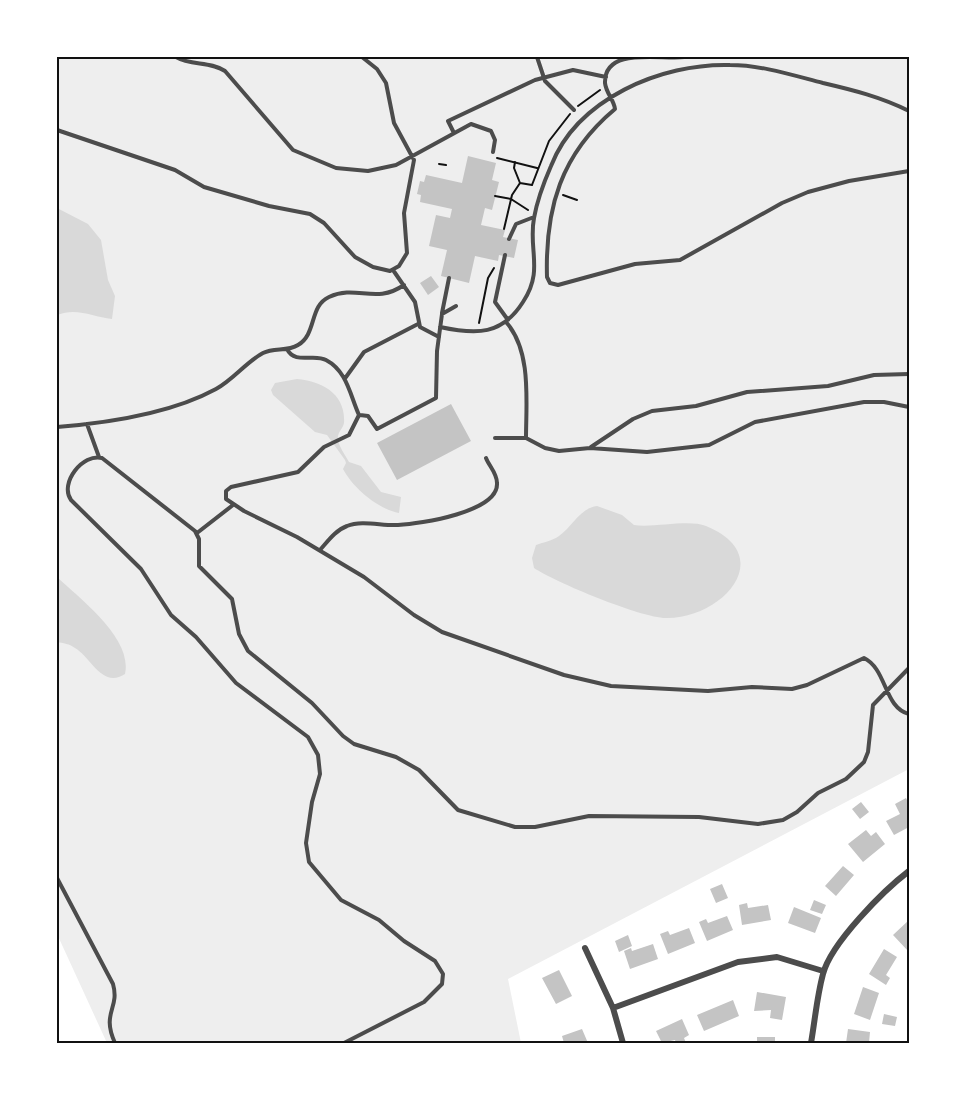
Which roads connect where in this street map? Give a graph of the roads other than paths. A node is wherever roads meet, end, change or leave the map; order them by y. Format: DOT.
graph roads {
  1 [pos="176,57"];
  2 [pos="362,57"];
  3 [pos="537,57"];
  4 [pos="684,57"];
  5 [pos="606,77"];
  6 [pos="543,78"];
  7 [pos="610,98"];
  8 [pos="574,110"];
  9 [pos="909,111"];
  10 [pos="57,130"];
  11 [pos="454,133"];
  12 [pos="493,152"];
  13 [pos="412,155"];
  14 [pos="909,171"];
  15 [pos="534,217"];
  16 [pos="509,239"];
  17 [pos="505,255"];
  18 [pos="393,270"];
  19 [pos="449,278"];
  20 [pos="404,285"];
  21 [pos="456,306"];
  22 [pos="442,314"];
  23 [pos="507,321"];
  24 [pos="418,324"];
  25 [pos="440,327"];
  26 [pos="439,336"];
  27 [pos="288,349"];
  28 [pos="909,374"];
  29 [pos="346,377"];
  30 [pos="909,407"];
  31 [pos="359,415"];
  32 [pos="87,424"];
  33 [pos="57,427"];
  34 [pos="495,438"];
  35 [pos="526,438"];
  36 [pos="590,448"];
  37 [pos="99,457"];
  38 [pos="486,458"];
  39 [pos="233,505"];
  40 [pos="197,533"];
  41 [pos="320,550"];
  42 [pos="909,668"];
  43 [pos="887,690"];
  44 [pos="909,714"];
  45 [pos="909,871"];
  46 [pos="57,878"];
  47 [pos="585,948"];
  48 [pos="823,971"];
  49 [pos="612,1008"];
  50 [pos="115,1043"];
  51 [pos="344,1043"];
  52 [pos="623,1043"];
  53 [pos="811,1043"];
  1 -- 13 [label="lane"];
  2 -- 13 [label="lane"];
  3 -- 6 [label="lane"];
  4 -- 5 [label="lane"];
  5 -- 6 [label="lane"];
  5 -- 7 [label="lane"];
  6 -- 8 [label="lane"];
  6 -- 11 [label="lane"];
  7 -- 9 [label="lane"];
  7 -- 14 [label="lane"];
  7 -- 15 [label="lane"];
  10 -- 18 [label="lane"];
  11 -- 12 [label="lane"];
  11 -- 13 [label="lane"];
  13 -- 18 [label="lane"];
  15 -- 16 [label="lane"];
  15 -- 23 [label="lane"];
  17 -- 23 [label="lane"];
  18 -- 20 [label="lane"];
  19 -- 22 [label="lane"];
  20 -- 24 [label="lane"];
  20 -- 27 [label="lane"];
  21 -- 22 [label="lane"];
  22 -- 25 [label="lane"];
  23 -- 25 [label="lane"];
  23 -- 35 [label="lane"];
  24 -- 26 [label="lane"];
  24 -- 29 [label="lane"];
  25 -- 26 [label="lane"];
  26 -- 31 [label="lane"];
  27 -- 29 [label="lane"];
  27 -- 32 [label="lane"];
  28 -- 36 [label="lane"];
  29 -- 31 [label="lane"];
  30 -- 36 [label="lane"];
  31 -- 39 [label="lane"];
  32 -- 33 [label="lane"];
  32 -- 37 [label="lane"];
  34 -- 35 [label="lane"];
  35 -- 36 [label="lane"];
  37 -- 40 [label="lane"];
  37 -- 51 [label="lane"];
  38 -- 41 [label="lane"];
  39 -- 40 [label="lane"];
  39 -- 41 [label="lane"];
  40 -- 43 [label="lane"];
  41 -- 43 [label="lane"];
  42 -- 43 [label="lane"];
  43 -- 44 [label="lane"];
  45 -- 48 [label="street"];
  46 -- 50 [label="lane"];
  47 -- 49 [label="street"];
  48 -- 49 [label="street"];
  48 -- 53 [label="street"];
  49 -- 52 [label="street"];
}
